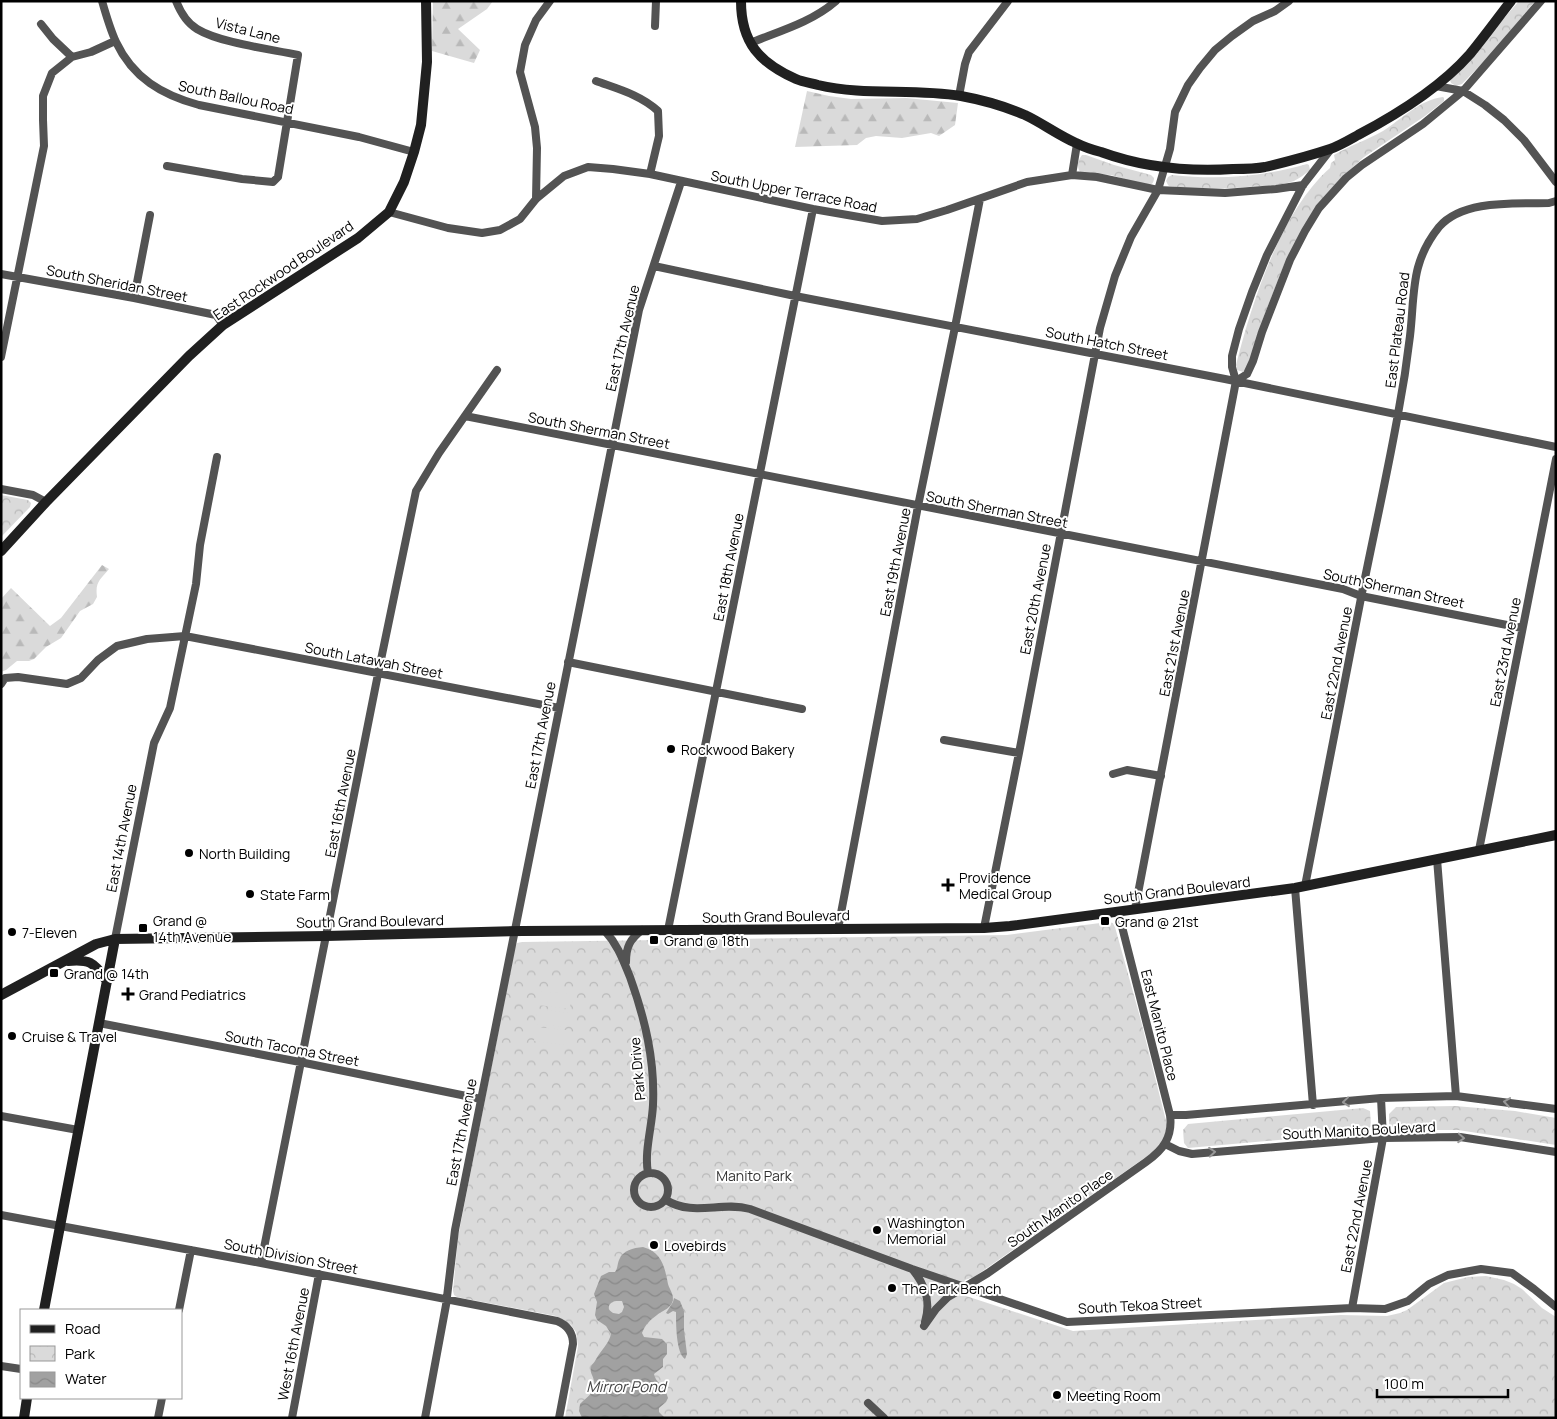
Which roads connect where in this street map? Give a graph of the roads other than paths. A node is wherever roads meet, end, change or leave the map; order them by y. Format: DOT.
graph roads {
  1 [pos="102,1"];
  2 [pos="176,1"];
  3 [pos="426,1"];
  4 [pos="550,1"];
  5 [pos="656,1"];
  6 [pos="741,1"];
  7 [pos="836,1"];
  8 [pos="1008,1"];
  9 [pos="1289,1"];
  10 [pos="1511,1"];
  11 [pos="1542,1"];
  12 [pos="41,24"];
  13 [pos="654,26"];
  14 [pos="115,41"];
  15 [pos="750,43"];
  16 [pos="72,57"];
  17 [pos="596,81"];
  18 [pos="1436,86"];
  19 [pos="1463,91"];
  20 [pos="959,96"];
  21 [pos="288,122"];
  22 [pos="1077,144"];
  23 [pos="1331,149"];
  24 [pos="414,152"];
  25 [pos="167,166"];
  26 [pos="1164,168"];
  27 [pos="650,174"];
  28 [pos="1072,175"];
  29 [pos="681,182"];
  30 [pos="1556,182"];
  31 [pos="1303,185"];
  32 [pos="1158,190"];
  33 [pos="536,199"];
  34 [pos="980,199"];
  35 [pos="1556,200"];
  36 [pos="813,209"];
  37 [pos="389,212"];
  38 [pos="150,215"];
  39 [pos="654,266"];
  40 [pos="1,274"];
  41 [pos="18,277"];
  42 [pos="795,296"];
  43 [pos="134,298"];
  44 [pos="223,325"];
  45 [pos="955,327"];
  46 [pos="1096,354"];
  47 [pos="1,357"];
  48 [pos="498,370"];
  49 [pos="1236,381"];
  50 [pos="1398,415"];
  51 [pos="465,416"];
  52 [pos="611,446"];
  53 [pos="1556,447"];
  54 [pos="217,457"];
  55 [pos="1556,459"];
  56 [pos="760,474"];
  57 [pos="1,488"];
  58 [pos="46,502"];
  59 [pos="918,506"];
  60 [pos="1060,534"];
  61 [pos="1,551"];
  62 [pos="1202,562"];
  63 [pos="1362,596"];
  64 [pos="1522,628"];
  65 [pos="185,636"];
  66 [pos="568,662"];
  67 [pos="378,674"];
  68 [pos="3,681"];
  69 [pos="716,691"];
  70 [pos="559,708"];
  71 [pos="802,709"];
  72 [pos="944,740"];
  73 [pos="1019,753"];
  74 [pos="1113,774"];
  75 [pos="1161,776"];
  76 [pos="1556,835"];
  77 [pos="1479,850"];
  78 [pos="1437,859"];
  79 [pos="1300,887"];
  80 [pos="1135,910"];
  81 [pos="1118,912"];
  82 [pos="984,928"];
  83 [pos="838,929"];
  84 [pos="642,930"];
  85 [pos="668,930"];
  86 [pos="605,931"];
  87 [pos="513,932"];
  88 [pos="326,936"];
  89 [pos="115,939"];
  90 [pos="64,961"];
  91 [pos="626,966"];
  92 [pos="107,981"];
  93 [pos="1,995"];
  94 [pos="99,1023"];
  95 [pos="300,1062"];
  96 [pos="1456,1096"];
  97 [pos="1381,1098"];
  98 [pos="480,1099"];
  99 [pos="1313,1105"];
  100 [pos="1556,1109"];
  101 [pos="1,1116"];
  102 [pos="1170,1116"];
  103 [pos="78,1130"];
  104 [pos="1383,1138"];
  105 [pos="1165,1144"];
  106 [pos="1556,1152"];
  107 [pos="648,1173"];
  108 [pos="666,1200"];
  109 [pos="1,1215"];
  110 [pos="60,1226"];
  111 [pos="191,1250"];
  112 [pos="261,1263"];
  113 [pos="912,1269"];
  114 [pos="319,1274"];
  115 [pos="965,1287"];
  116 [pos="447,1299"];
  117 [pos="1556,1307"];
  118 [pos="1352,1308"];
  119 [pos="44,1309"];
  120 [pos="179,1309"];
  121 [pos="1,1366"];
  122 [pos="20,1369"];
  123 [pos="27,1399"];
  124 [pos="162,1399"];
  125 [pos="868,1403"];
  126 [pos="24,1418"];
  127 [pos="158,1418"];
  128 [pos="292,1418"];
  129 [pos="425,1418"];
  130 [pos="559,1418"];
  131 [pos="884,1418"];
  1 -- 14 [label="street, South Ballou Road"];
  2 -- 21 [label="street, Vista Lane"];
  3 -- 24 [label="street, East Rockwood Boulevard"];
  4 -- 33 [label="street"];
  5 -- 13 [label="street"];
  6 -- 15 [label="street"];
  7 -- 15 [label="street"];
  8 -- 20 [label="street"];
  9 -- 26 [label="street, East 20th Avenue"];
  10 -- 18 [label="street"];
  11 -- 19 [label="street"];
  12 -- 16 [label="street"];
  14 -- 16 [label="street"];
  14 -- 21 [label="street, South Ballou Road"];
  15 -- 20 [label="street"];
  16 -- 41 [label="street"];
  17 -- 27 [label="street"];
  18 -- 19 [label="street"];
  18 -- 23 [label="street"];
  19 -- 30 [label="street"];
  19 -- 49 [label="street"];
  20 -- 22 [label="street"];
  21 -- 24 [label="street, South Ballou Road"];
  21 -- 25 [label="street"];
  22 -- 26 [label="street"];
  22 -- 28 [label="street"];
  23 -- 26 [label="street"];
  23 -- 31 [label="street"];
  24 -- 37 [label="street, East Rockwood Boulevard"];
  26 -- 32 [label="street, East 20th Avenue"];
  27 -- 29 [label="street, South Upper Terrace Road"];
  27 -- 33 [label="street, South Upper Terrace Road"];
  28 -- 32 [label="street, South Upper Terrace Road"];
  28 -- 34 [label="street, South Upper Terrace Road"];
  29 -- 36 [label="street, South Upper Terrace Road"];
  29 -- 39 [label="street, East 17th Avenue"];
  31 -- 32 [label="street, South Upper Terrace Road"];
  31 -- 49 [label="street"];
  32 -- 46 [label="street, East 20th Avenue"];
  33 -- 37 [label="street, South Upper Terrace Road"];
  34 -- 36 [label="street, South Upper Terrace Road"];
  34 -- 45 [label="street, East 19th Avenue"];
  35 -- 50 [label="street, East Plateau Road"];
  36 -- 42 [label="street, East 18th Avenue"];
  37 -- 44 [label="street, East Rockwood Boulevard"];
  38 -- 43 [label="street"];
  39 -- 42 [label="street, South Hatch Street"];
  39 -- 52 [label="street, East 17th Avenue"];
  40 -- 41 [label="street, South Sheridan Street"];
  41 -- 43 [label="street, South Sheridan Street"];
  41 -- 47 [label="street"];
  42 -- 45 [label="street, South Hatch Street"];
  42 -- 56 [label="street, East 18th Avenue"];
  43 -- 44 [label="street, South Sheridan Street"];
  44 -- 58 [label="street, East Rockwood Boulevard"];
  45 -- 46 [label="street, South Hatch Street"];
  45 -- 59 [label="street, East 19th Avenue"];
  46 -- 49 [label="street, South Hatch Street"];
  46 -- 60 [label="street, East 20th Avenue"];
  48 -- 51 [label="street, East 16th Avenue"];
  49 -- 50 [label="street, South Hatch Street"];
  49 -- 62 [label="street, East 21st Avenue"];
  50 -- 53 [label="street, South Hatch Street"];
  50 -- 63 [label="street, East 22nd Avenue"];
  51 -- 52 [label="street, South Sherman Street"];
  51 -- 67 [label="street, East 16th Avenue"];
  52 -- 56 [label="street, South Sherman Street"];
  52 -- 66 [label="street, East 17th Avenue"];
  54 -- 65 [label="street, East 14th Avenue"];
  55 -- 64 [label="street, East 23rd Avenue"];
  56 -- 59 [label="street, South Sherman Street"];
  56 -- 69 [label="street, East 18th Avenue"];
  57 -- 58 [label="street"];
  58 -- 61 [label="street, East Rockwood Boulevard"];
  59 -- 60 [label="street, South Sherman Street"];
  59 -- 83 [label="street, East 19th Avenue"];
  60 -- 62 [label="street, South Sherman Street"];
  60 -- 73 [label="street, East 20th Avenue"];
  62 -- 63 [label="street, South Sherman Street"];
  62 -- 75 [label="street, East 21st Avenue"];
  63 -- 64 [label="street, South Sherman Street"];
  63 -- 79 [label="street, East 22nd Avenue"];
  64 -- 77 [label="street, East 23rd Avenue"];
  65 -- 67 [label="street, South Latawah Street"];
  65 -- 68 [label="street, South Latawah Street"];
  65 -- 89 [label="street, East 14th Avenue"];
  66 -- 69 [label="street"];
  66 -- 70 [label="street, East 17th Avenue"];
  67 -- 70 [label="street, South Latawah Street"];
  67 -- 88 [label="street, East 16th Avenue"];
  69 -- 71 [label="street"];
  69 -- 85 [label="street, East 18th Avenue"];
  70 -- 87 [label="street, East 17th Avenue"];
  72 -- 73 [label="street"];
  73 -- 82 [label="street, East 20th Avenue"];
  74 -- 75 [label="street"];
  75 -- 80 [label="street, East 21st Avenue"];
  76 -- 77 [label="street, South Grand Boulevard"];
  77 -- 78 [label="street, South Grand Boulevard"];
  78 -- 79 [label="street, South Grand Boulevard"];
  78 -- 96 [label="street"];
  79 -- 80 [label="street, South Grand Boulevard"];
  79 -- 99 [label="street, East 22nd Avenue"];
  80 -- 81 [label="street, South Grand Boulevard"];
  81 -- 82 [label="street, South Grand Boulevard"];
  81 -- 102 [label="street, East Manito Place"];
  82 -- 83 [label="street, South Grand Boulevard"];
  83 -- 85 [label="street, South Grand Boulevard"];
  84 -- 85 [label="street, South Grand Boulevard"];
  84 -- 86 [label="street, South Grand Boulevard"];
  84 -- 91 [label="street, Park Drive"];
  86 -- 87 [label="street, South Grand Boulevard"];
  86 -- 91 [label="street, Park Drive"];
  87 -- 88 [label="street, South Grand Boulevard"];
  87 -- 98 [label="street, East 17th Avenue"];
  88 -- 89 [label="street, South Grand Boulevard"];
  88 -- 95 [label="street, East 16th Avenue"];
  89 -- 90 [label="street, South Grand Boulevard"];
  89 -- 92 [label="street, East 14th Avenue"];
  90 -- 92 [label="street"];
  90 -- 93 [label="street, South Grand Boulevard"];
  91 -- 107 [label="street, Park Drive"];
  92 -- 94 [label="street, East 14th Avenue"];
  94 -- 95 [label="street, South Tacoma Street"];
  94 -- 103 [label="street, East 14th Avenue"];
  95 -- 98 [label="street, South Tacoma Street"];
  95 -- 112 [label="street, East 16th Avenue"];
  96 -- 97 [label="street, South Manito Boulevard"];
  100 -- 96 [label="street, South Manito Boulevard, one-way"];
  97 -- 99 [label="street, South Manito Boulevard, one-way"];
  97 -- 104 [label="street, East 22nd Avenue"];
  98 -- 116 [label="street, East 17th Avenue"];
  99 -- 102 [label="street, South Manito Boulevard"];
  101 -- 103 [label="street"];
  102 -- 105 [label="street, East Manito Place"];
  103 -- 110 [label="street, East 14th Avenue"];
  105 -- 104 [label="street, South Manito Boulevard, one-way"];
  104 -- 106 [label="street, South Manito Boulevard, one-way"];
  104 -- 118 [label="street, East 22nd Avenue"];
  105 -- 115 [label="street, South Manito Place"];
  107 -- 108 [label="street"];
  107 -- 108 [label="street"];
  108 -- 113 [label="street, South Tekoa Street"];
  109 -- 110 [label="street, South Division Street"];
  110 -- 111 [label="street, South Division Street"];
  110 -- 119 [label="street, East 14th Avenue"];
  111 -- 112 [label="street, South Division Street"];
  111 -- 120 [label="street"];
  112 -- 114 [label="street, South Division Street"];
  113 -- 115 [label="street, South Tekoa Street"];
  113 -- 115 [label="street, South Manito Place"];
  114 -- 116 [label="street, South Division Street"];
  114 -- 128 [label="street, West 16th Avenue"];
  115 -- 118 [label="street, South Tekoa Street"];
  116 -- 129 [label="street, East 17th Avenue"];
  116 -- 130 [label="street, South Division Street"];
  117 -- 118 [label="street, South Tekoa Street"];
  121 -- 122 [label="street"];
  123 -- 126 [label="street"];
  124 -- 127 [label="street"];
  125 -- 131 [label="street"];
}
